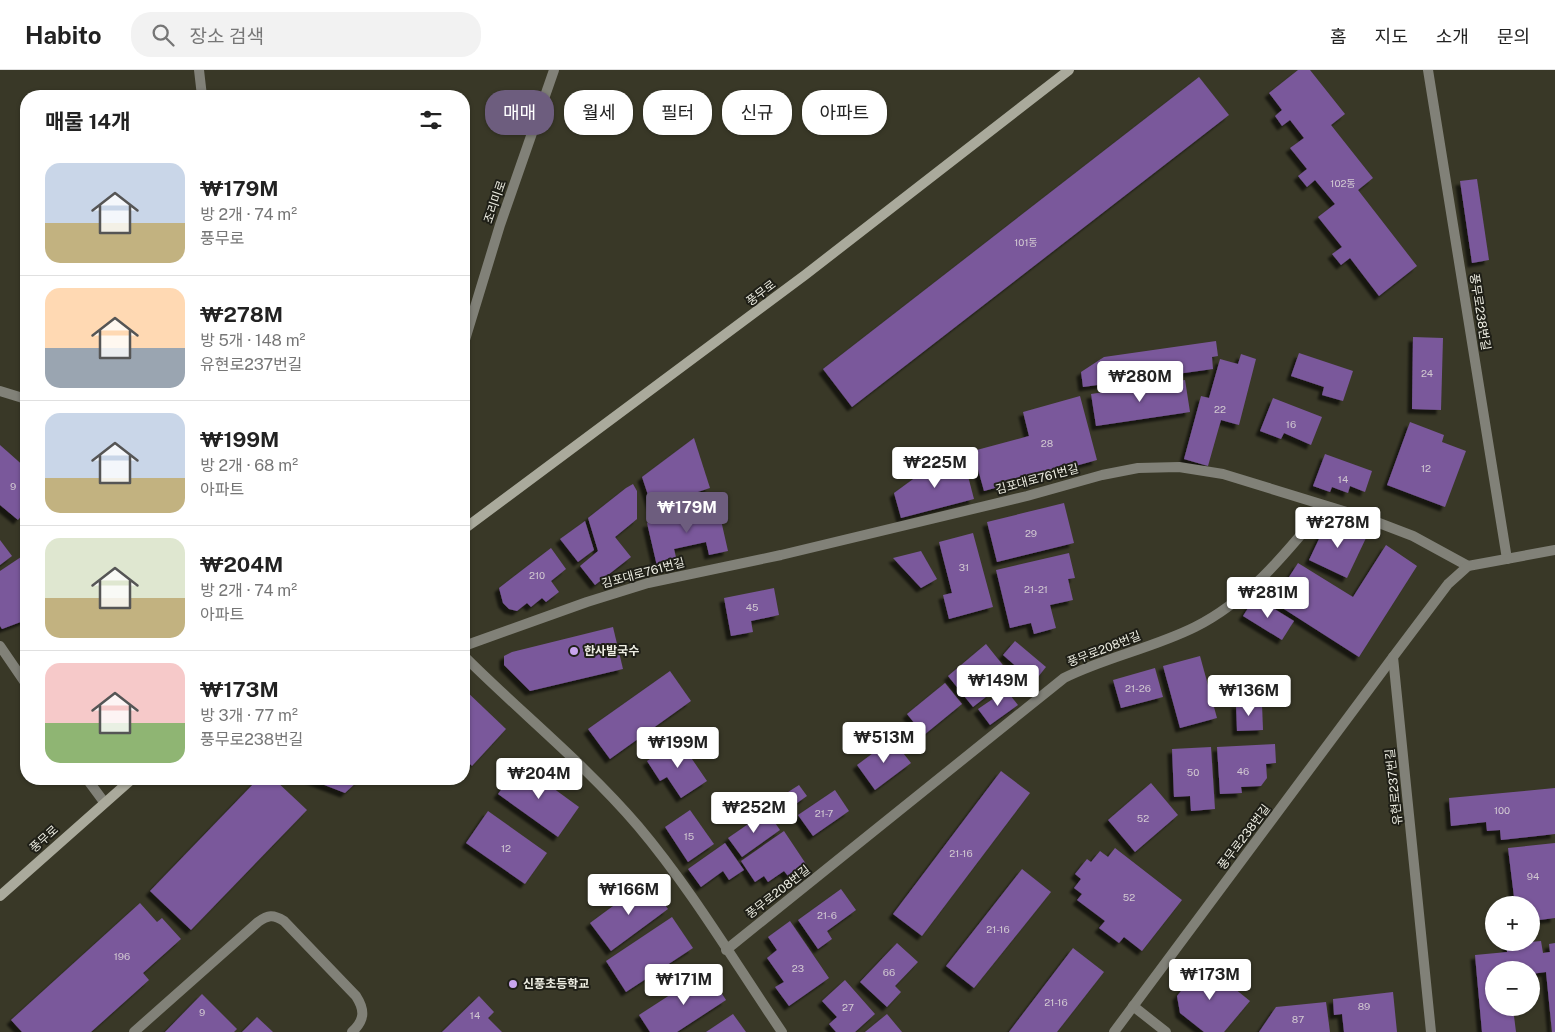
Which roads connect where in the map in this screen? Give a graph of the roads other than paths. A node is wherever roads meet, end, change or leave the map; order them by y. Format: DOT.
graph roads {
  1 [pos="199,70"];
  2 [pos="554,70"];
  3 [pos="1068,70"];
  4 [pos="1428,70"];
  5 [pos="201,90"];
  6 [pos="470,323"];
  7 [pos="0,391"];
  8 [pos="20,397"];
  9 [pos="1325,506"];
  10 [pos="470,524"];
  11 [pos="1555,550"];
  12 [pos="1507,559"];
  13 [pos="1468,566"];
  14 [pos="470,644"];
  15 [pos="0,646"];
  16 [pos="1394,657"];
  17 [pos="470,662"];
  18 [pos="20,675"];
  19 [pos="91,785"];
  20 [pos="125,785"];
  21 [pos="104,802"];
  22 [pos="0,896"];
  23 [pos="726,950"];
  24 [pos="1133,1006"];
  25 [pos="134,1032"];
  26 [pos="352,1032"];
  27 [pos="782,1032"];
  28 [pos="1114,1032"];
  29 [pos="1166,1032"];
  30 [pos="1432,1032"];
  1 -- 5 [label="street"];
  2 -- 6 [label="street, 조리미로"];
  3 -- 10 [label="street, 풍무로"];
  4 -- 12 [label="street, 풍무로238번길"];
  7 -- 8 [label="street"];
  9 -- 13 [label="street, 김포대로761번길"];
  9 -- 14 [label="street, 김포대로761번길"];
  9 -- 23 [label="street, 풍무로208번길"];
  11 -- 12 [label="street"];
  12 -- 13 [label="street"];
  13 -- 16 [label="street"];
  15 -- 18 [label="street"];
  16 -- 24 [label="street, 풍무로238번길"];
  16 -- 30 [label="street, 유현로237번길"];
  17 -- 23 [label="street"];
  19 -- 21 [label="street"];
  20 -- 21 [label="street, 풍무로"];
  21 -- 22 [label="street, 풍무로"];
  23 -- 27 [label="street"];
  24 -- 28 [label="street, 풍무로238번길"];
  24 -- 29 [label="street"];
  25 -- 26 [label="street"];
}
